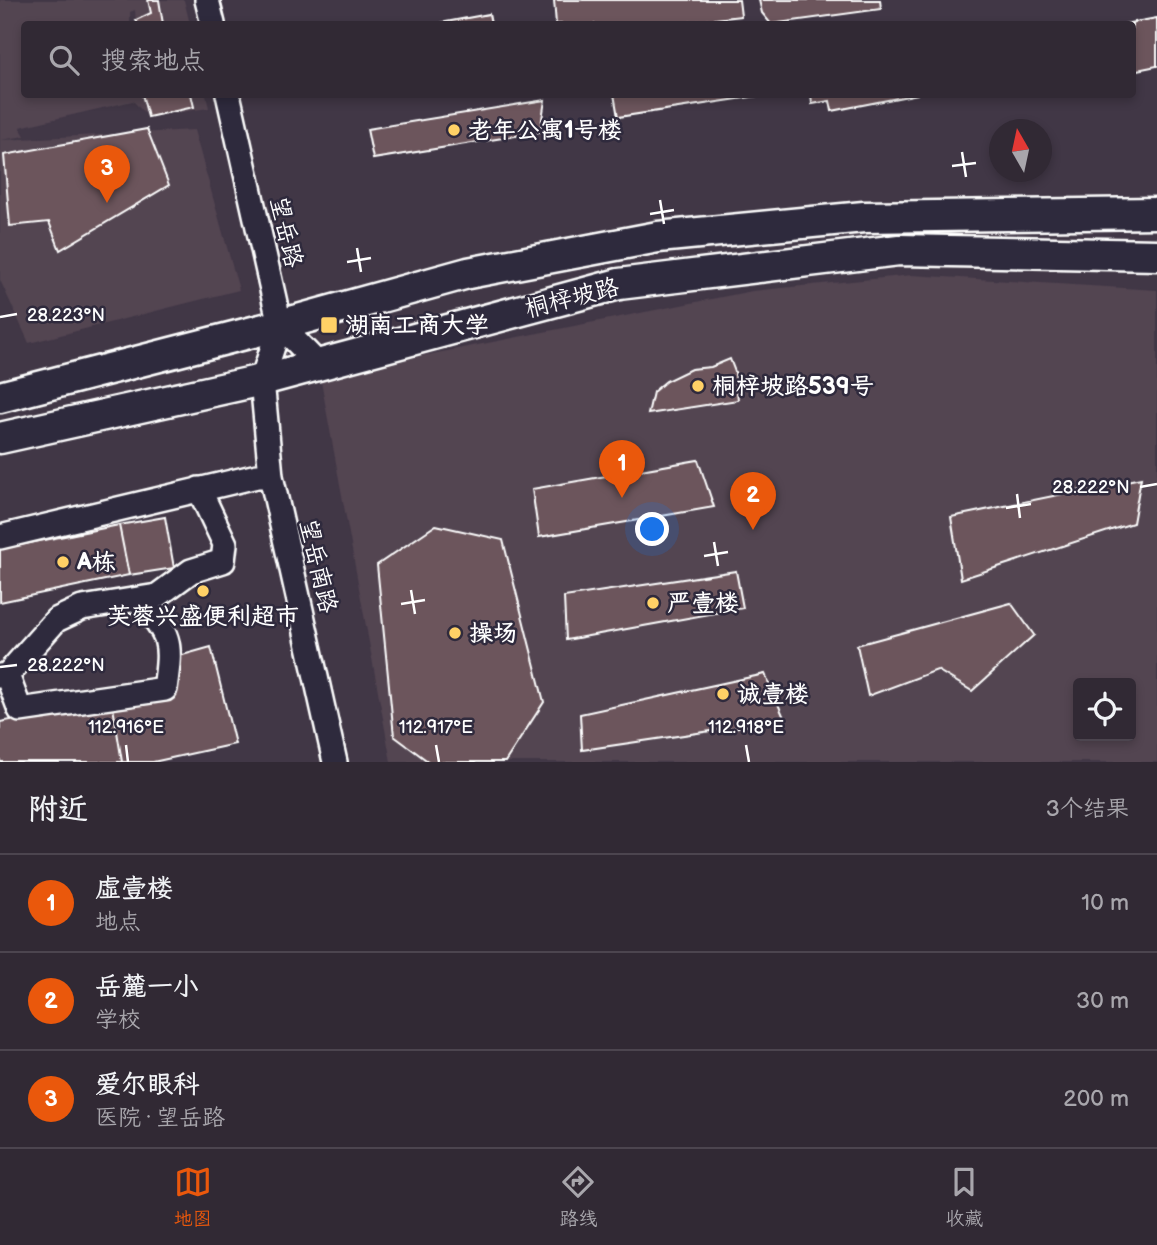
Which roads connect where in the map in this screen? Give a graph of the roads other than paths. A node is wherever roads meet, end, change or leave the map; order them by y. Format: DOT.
graph roads {
  1 [pos="207,0"];
  2 [pos="211,21"];
  3 [pos="229,98"];
  4 [pos="1157,213"];
  5 [pos="1157,255"];
  6 [pos="280,325"];
  7 [pos="318,365"];
  8 [pos="262,380"];
  9 [pos="0,397"];
  10 [pos="0,438"];
  11 [pos="271,476"];
  12 [pos="199,489"];
  13 [pos="0,537"];
  14 [pos="139,598"];
  15 [pos="4,676"];
  16 [pos="335,762"];
  1 -- 2 [label="street"];
  3 -- 6 [label="street, 望岳路"];
  4 -- 6 [label="main road, 桐梓坡路"];
  5 -- 7 [label="main road, 桐梓坡路"];
  6 -- 7 [label="street"];
  6 -- 8 [label="street"];
  6 -- 9 [label="main road, 桐梓坡路"];
  7 -- 8 [label="main road, 桐梓坡路"];
  8 -- 10 [label="main road, 桐梓坡路"];
  8 -- 11 [label="street, 望岳南路"];
  11 -- 12 [label="street"];
  11 -- 16 [label="street, 望岳南路"];
  12 -- 13 [label="street"];
  12 -- 14 [label="street"];
  14 -- 15 [label="street"];
  14 -- 15 [label="street"];
}
